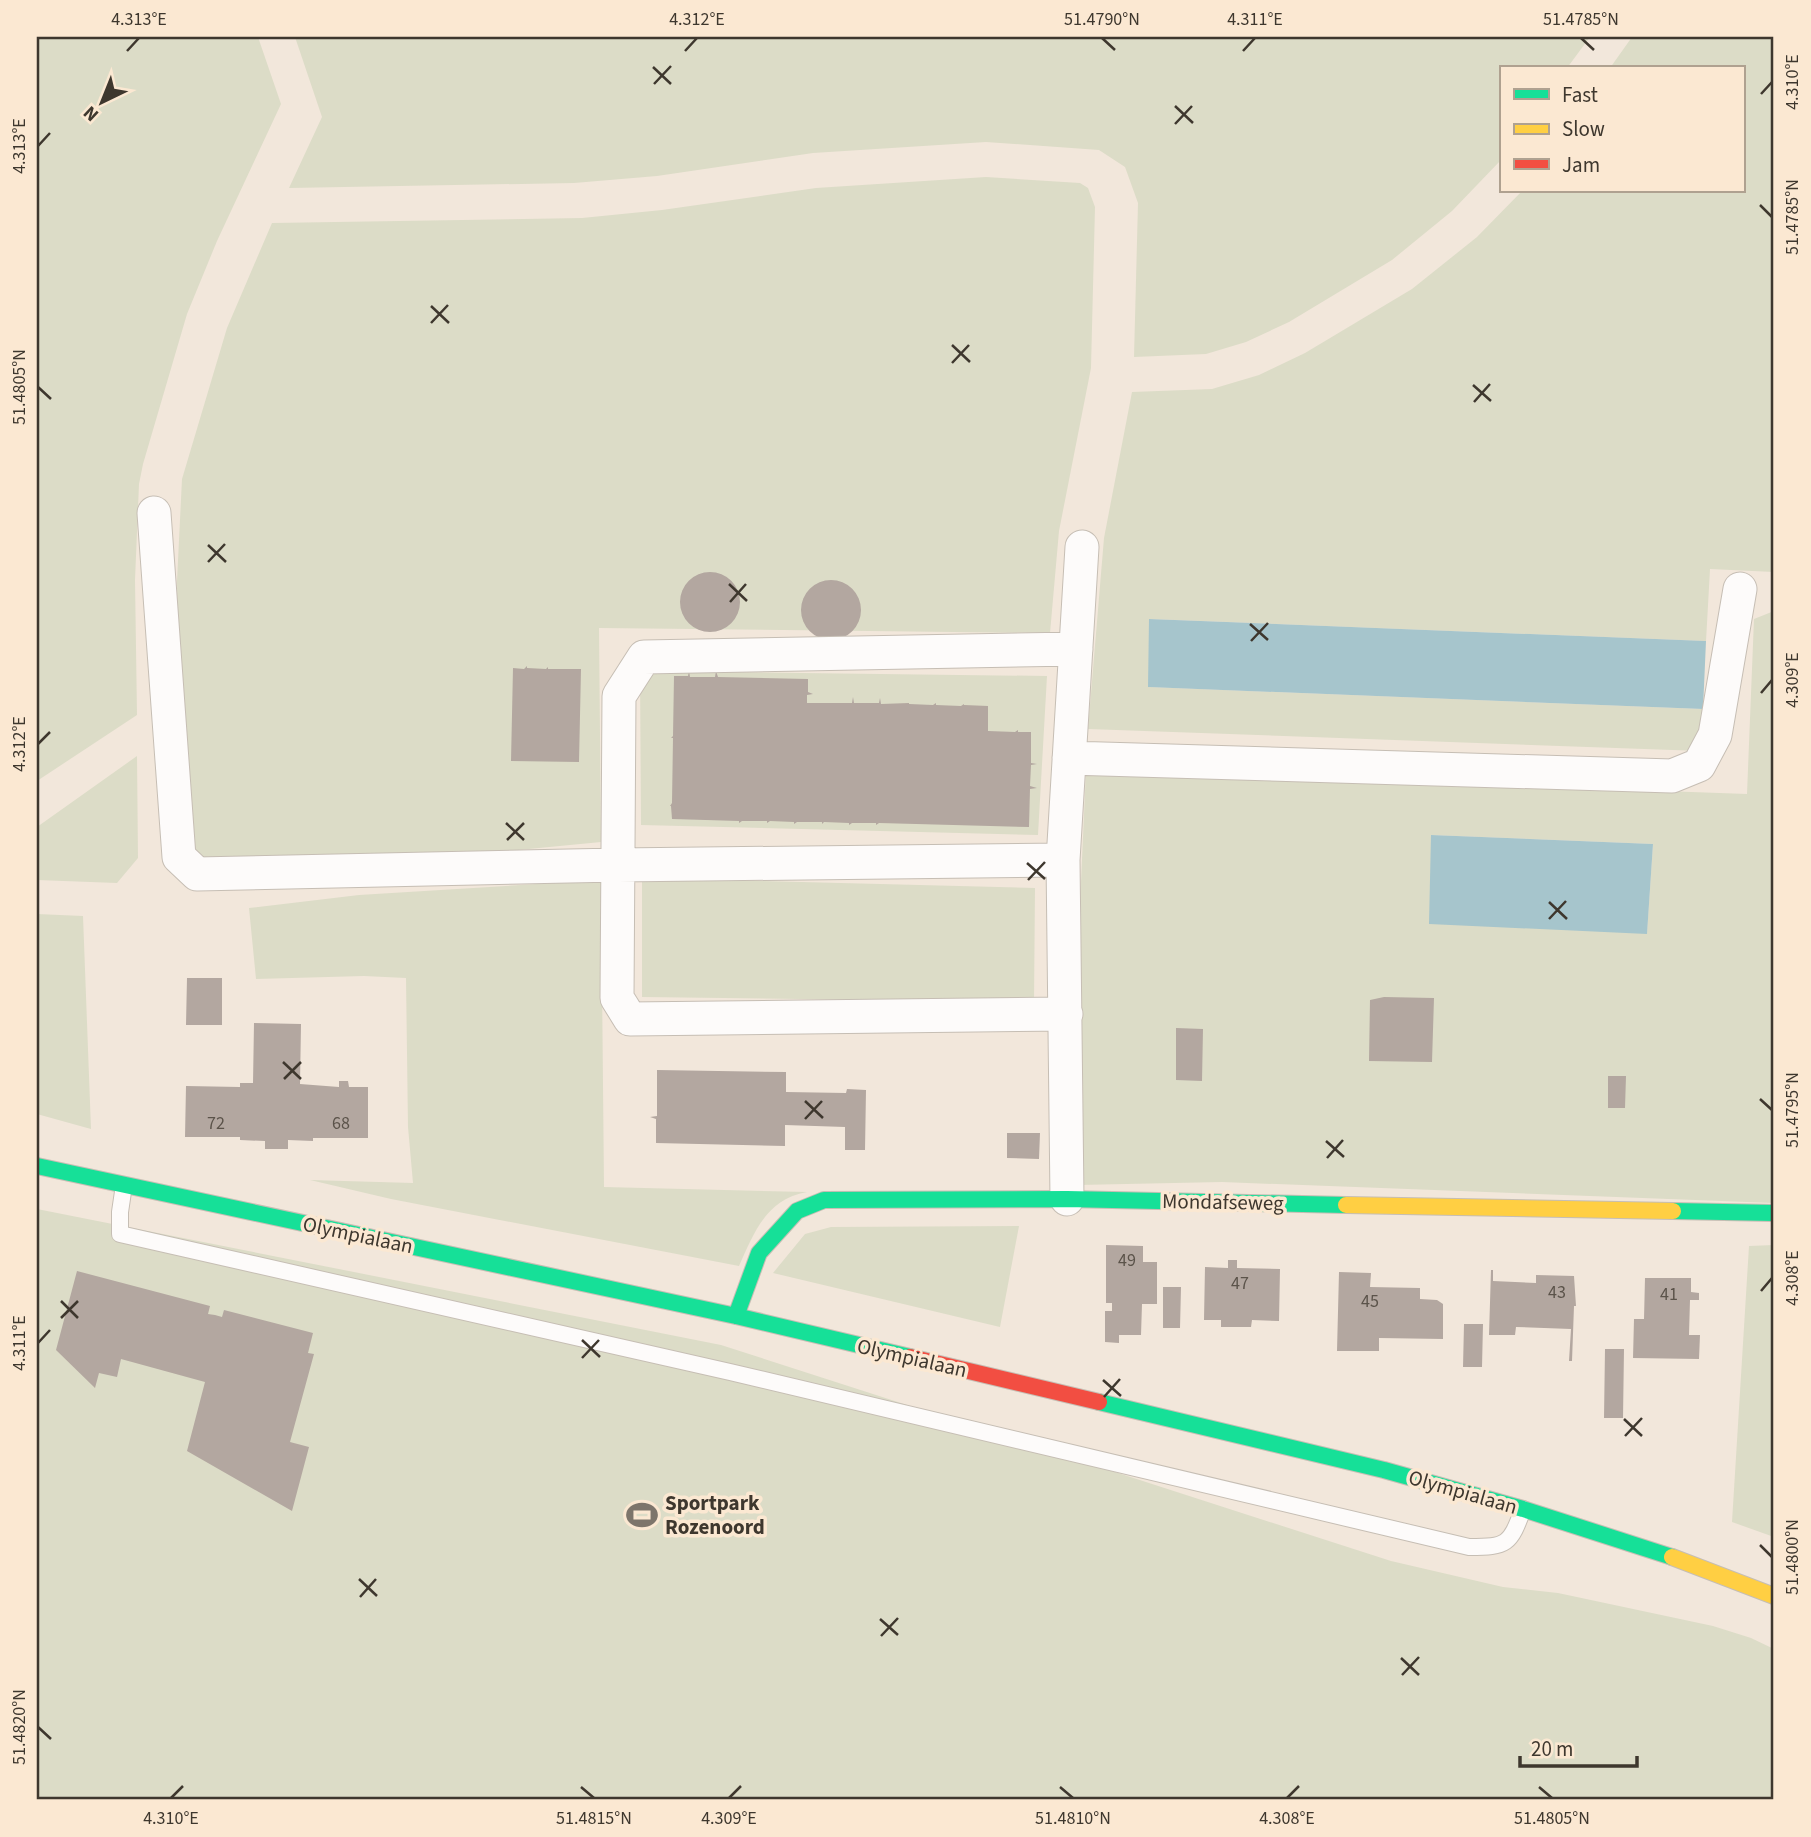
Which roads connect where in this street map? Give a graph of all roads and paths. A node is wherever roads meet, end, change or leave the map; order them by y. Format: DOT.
graph roads {
  1 [pos="154,513"];
  2 [pos="1082,547"];
  3 [pos="1740,589"];
  4 [pos="1076,649"];
  5 [pos="1069,758"];
  6 [pos="1063,860"];
  7 [pos="618,865"];
  8 [pos="1066,1014"];
  9 [pos="37,1166"];
  10 [pos="124,1185"];
  11 [pos="1067,1199"];
  12 [pos="1774,1213"];
  13 [pos="736,1316"];
  14 [pos="1523,1509"];
  15 [pos="1774,1596"];
  1 -- 7 [label="street"];
  2 -- 4 [label="street"];
  3 -- 5 [label="street"];
  4 -- 5 [label="street"];
  4 -- 7 [label="street"];
  5 -- 6 [label="street"];
  6 -- 7 [label="street"];
  6 -- 8 [label="street"];
  7 -- 8 [label="street"];
  8 -- 11 [label="street"];
  9 -- 10 [label="main road, Olympialaan"];
  10 -- 13 [label="main road, Olympialaan"];
  10 -- 14 [label="lane"];
  11 -- 12 [label="main road, Mondafseweg"];
  11 -- 13 [label="main road, Mondafseweg"];
  13 -- 14 [label="main road, Olympialaan"];
  14 -- 15 [label="main road, Olympialaan"];
}
